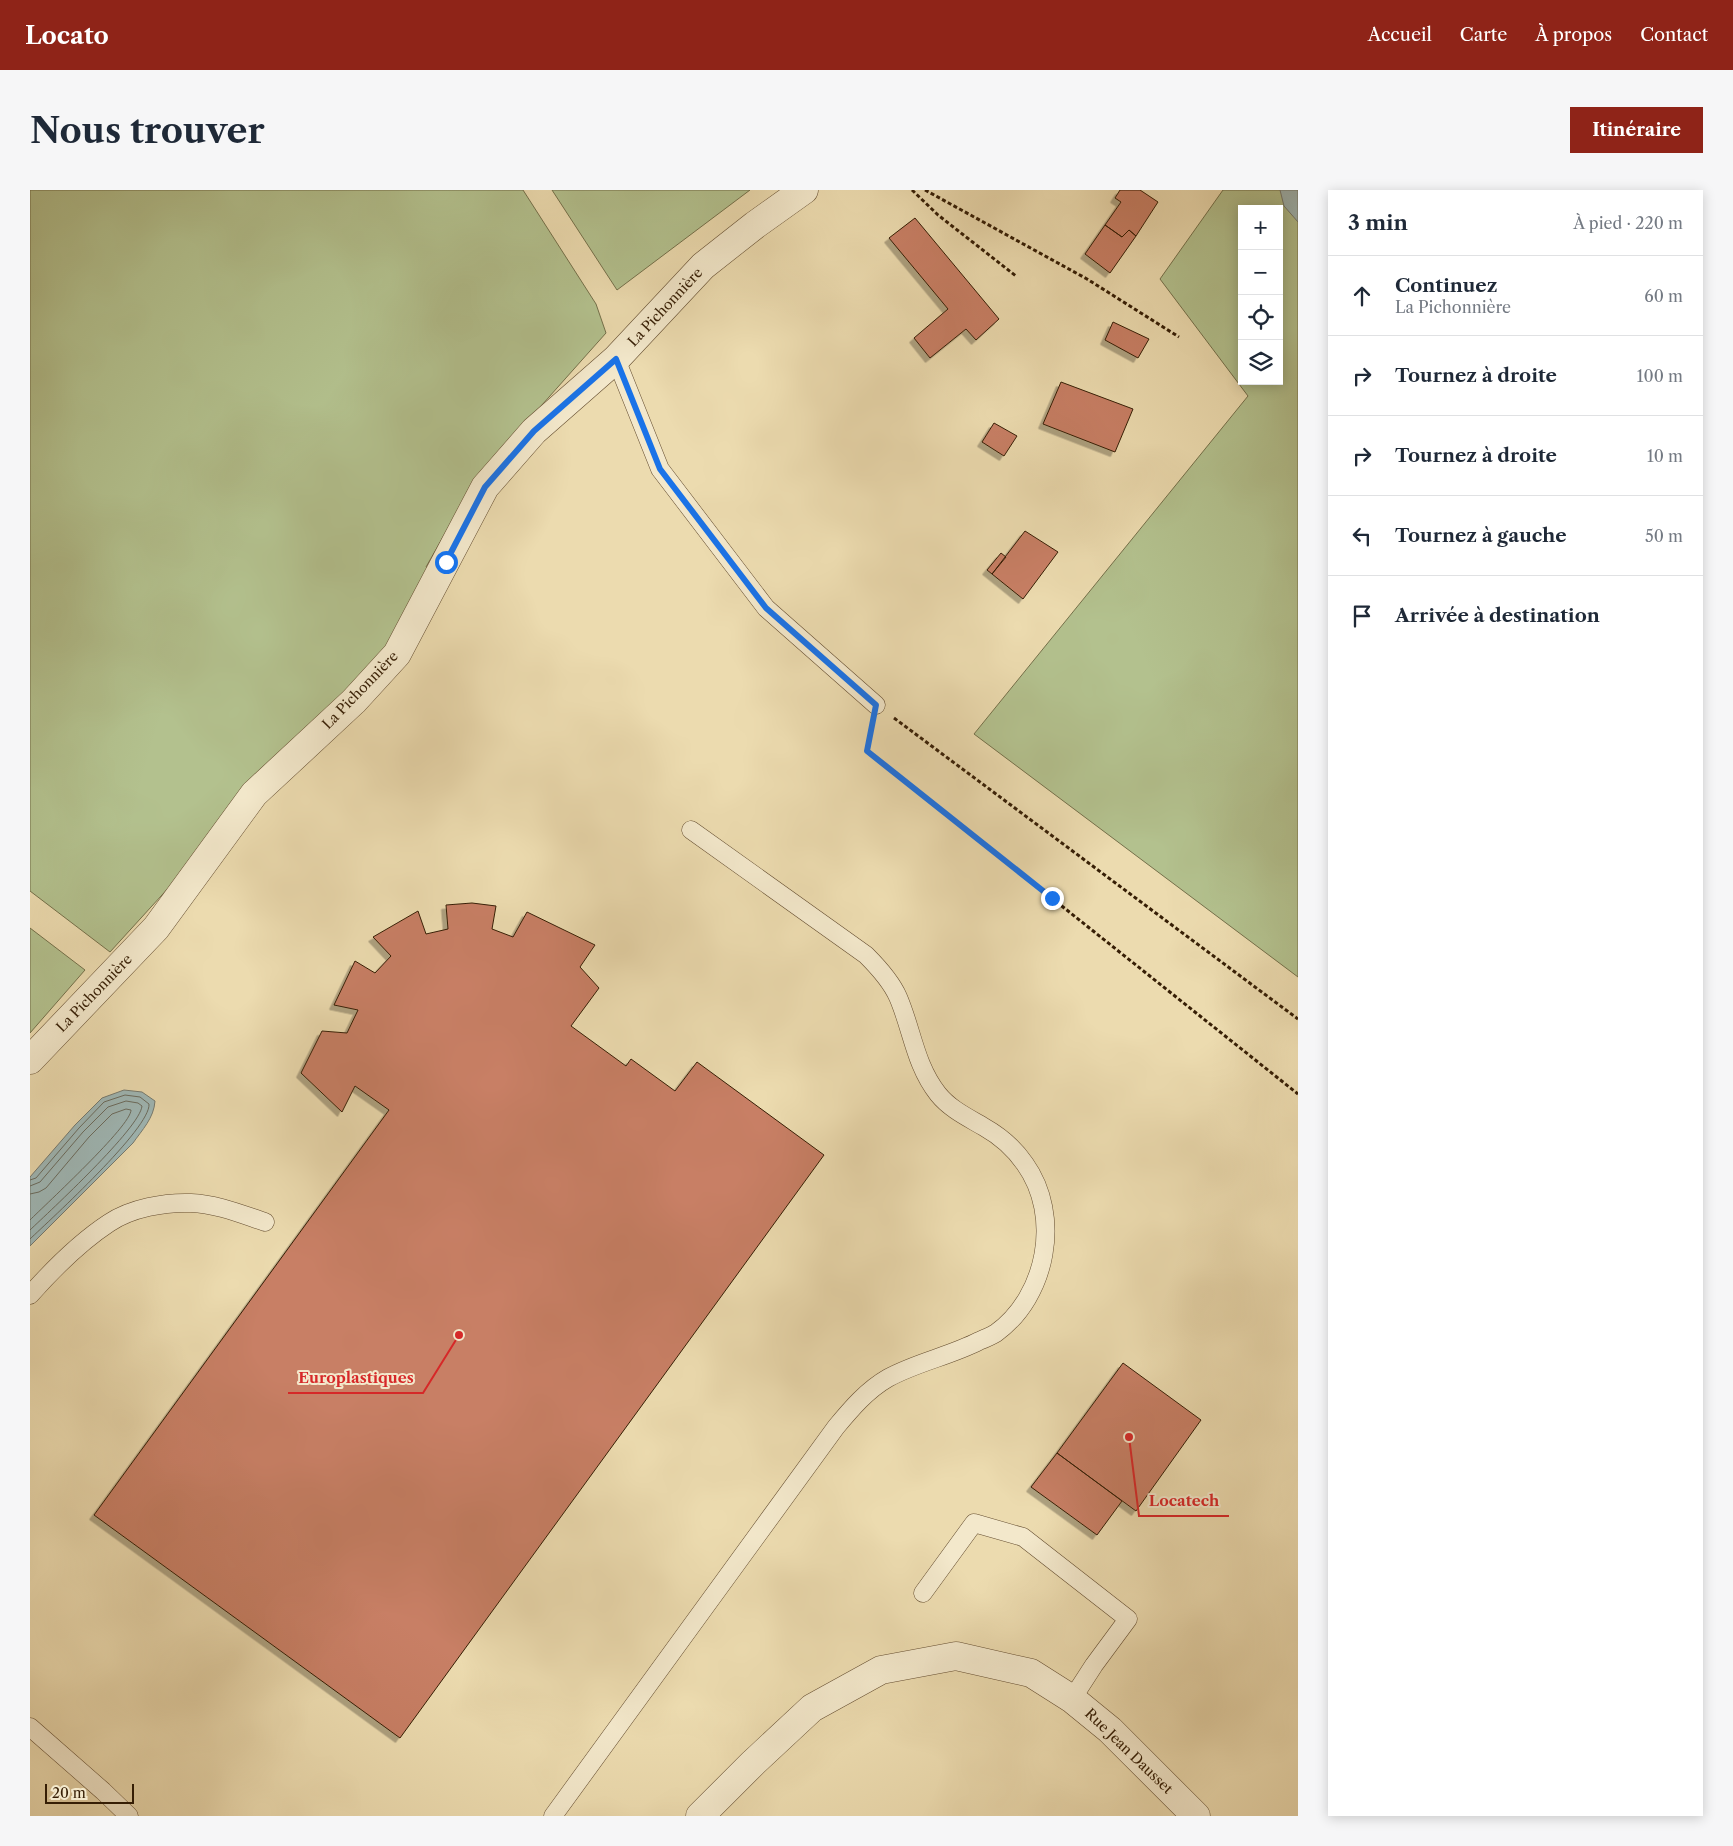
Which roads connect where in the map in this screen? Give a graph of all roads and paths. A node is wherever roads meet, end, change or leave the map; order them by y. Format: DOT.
graph roads {
  1 [pos="804,190"];
  2 [pos="912,190"];
  3 [pos="925,190"];
  4 [pos="1016,276"];
  5 [pos="1179,337"];
  6 [pos="616,359"];
  7 [pos="876,705"];
  8 [pos="691,830"];
  9 [pos="1298,1019"];
  10 [pos="30,1060"];
  11 [pos="1298,1094"];
  12 [pos="265,1222"];
  13 [pos="30,1295"];
  14 [pos="923,1593"];
  15 [pos="1072,1698"];
  16 [pos="30,1727"];
  17 [pos="129,1816"];
  18 [pos="553,1816"];
  19 [pos="700,1816"];
  20 [pos="1196,1816"];
  1 -- 6 [label="street, La Pichonnière"];
  2 -- 4 [label="path"];
  3 -- 5 [label="path"];
  6 -- 7 [label="lane"];
  6 -- 10 [label="street, La Pichonnière"];
  7 -- 9 [label="path"];
  7 -- 11 [label="path"];
  8 -- 18 [label="lane"];
  12 -- 13 [label="lane"];
  14 -- 15 [label="lane"];
  15 -- 19 [label="street, Rue Jean Dausset"];
  15 -- 20 [label="street, Rue Jean Dausset"];
  16 -- 17 [label="lane"];
}
